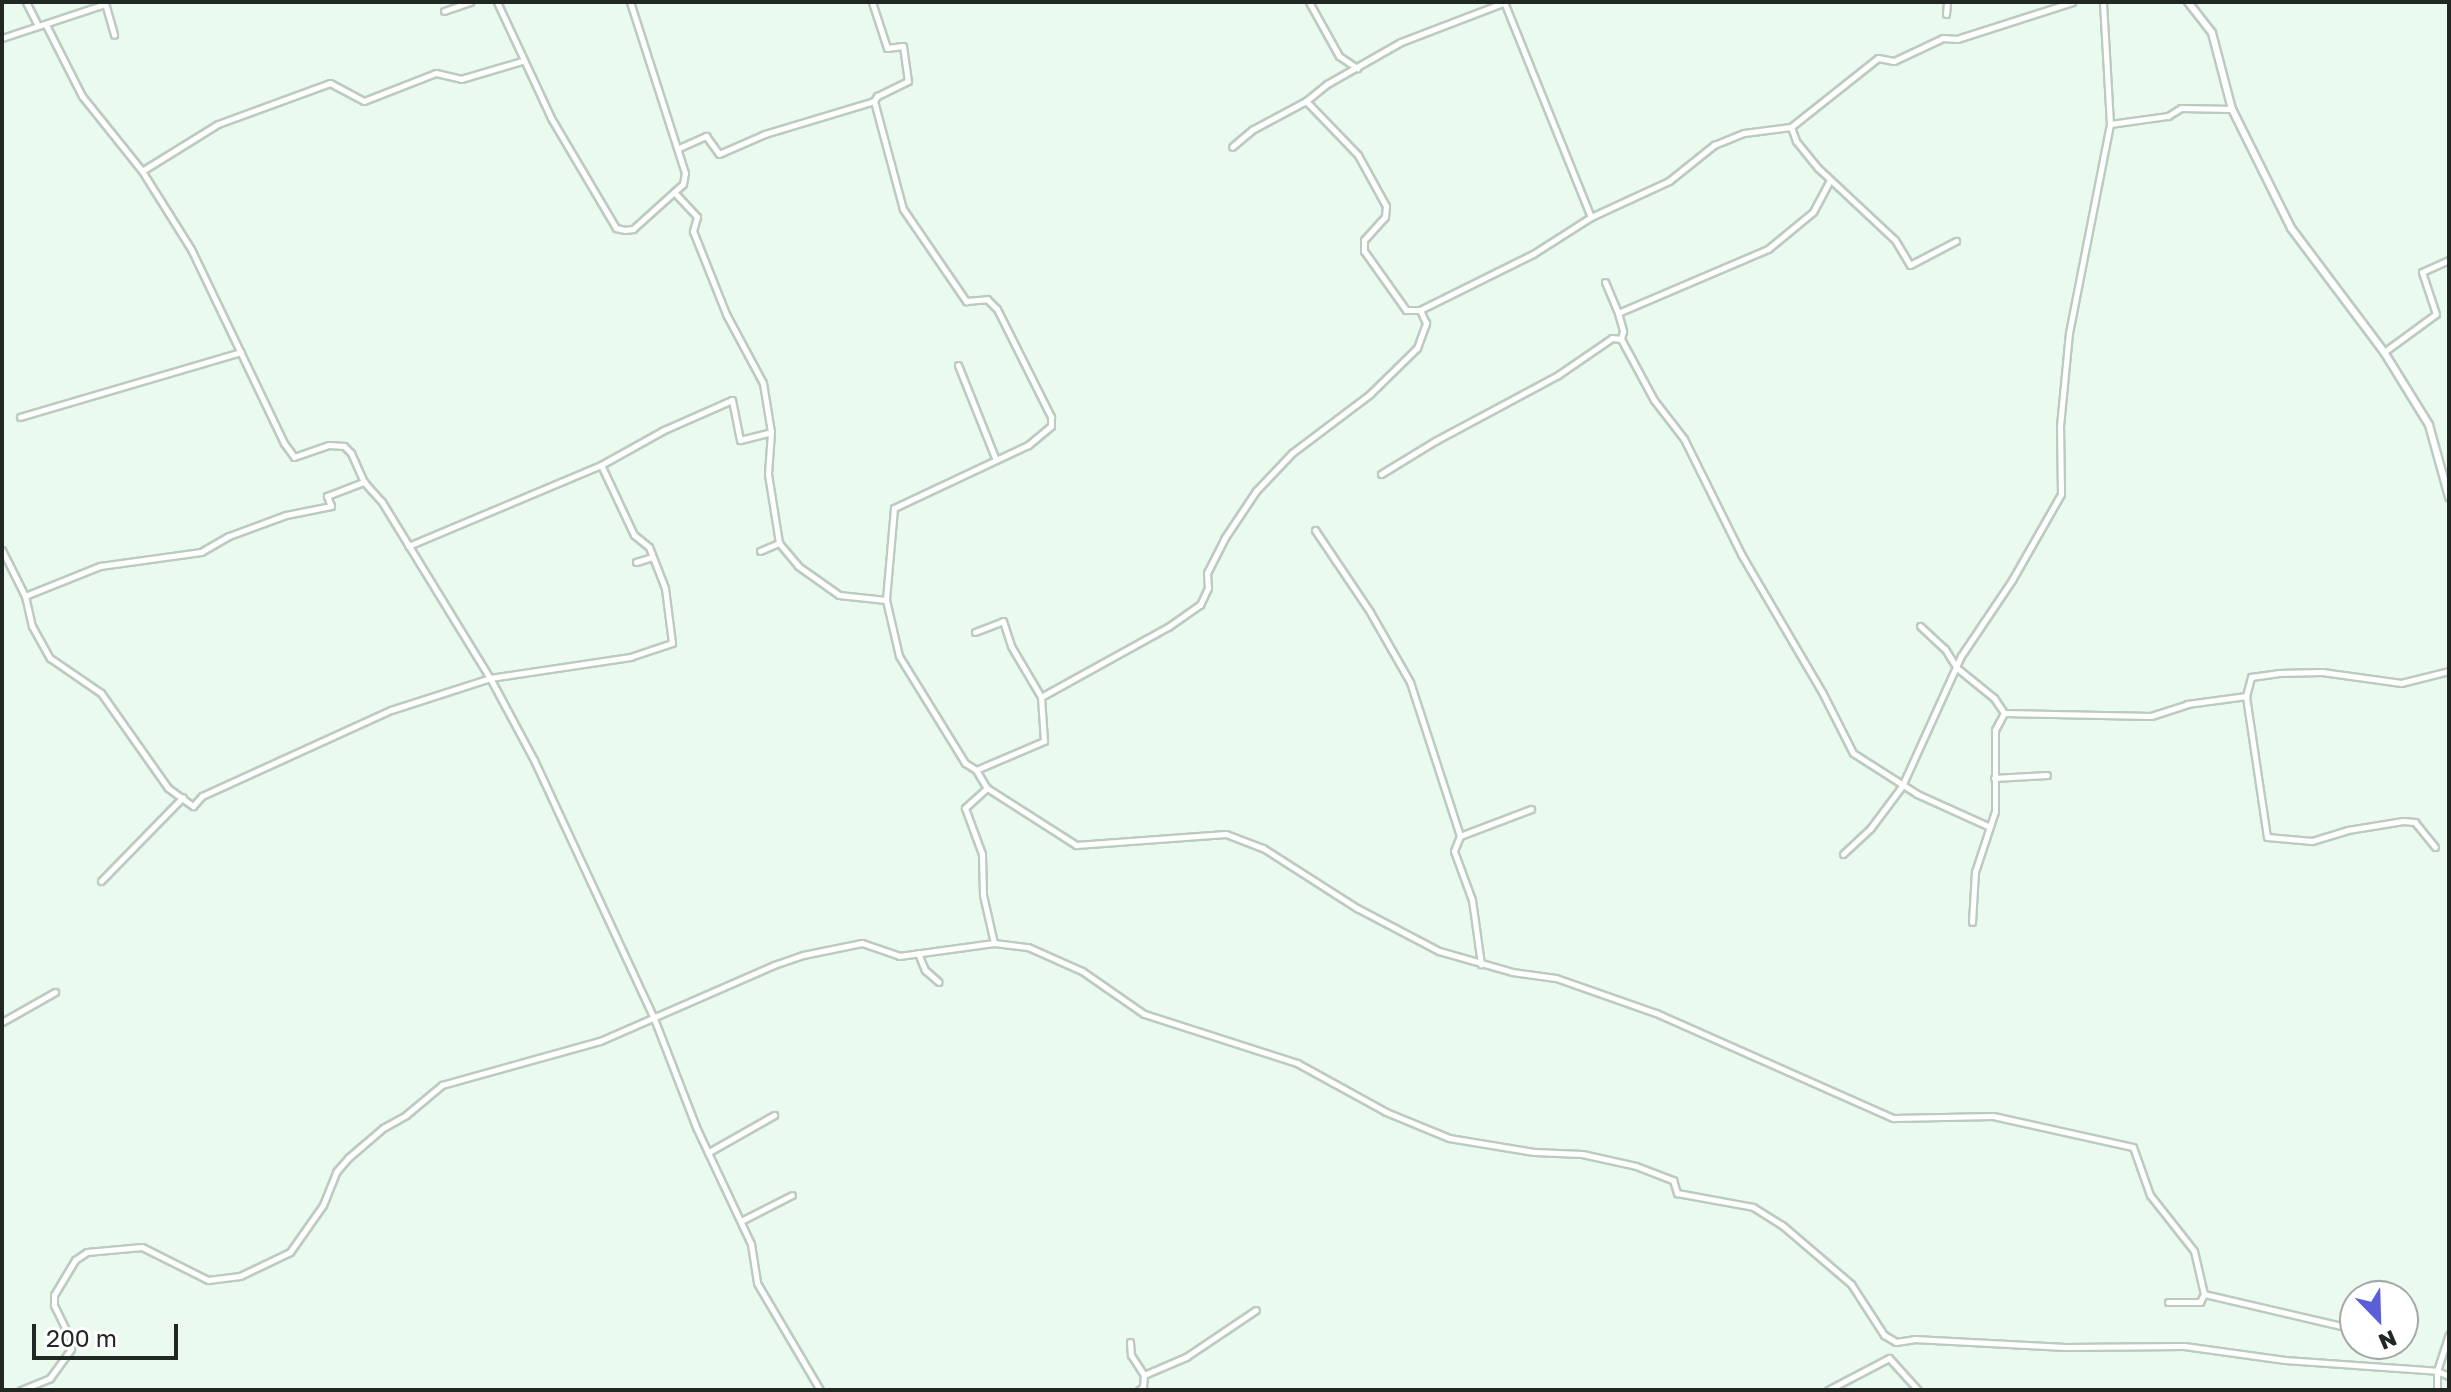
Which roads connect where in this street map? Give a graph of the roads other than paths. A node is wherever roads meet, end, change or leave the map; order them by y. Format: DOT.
graph roads {
  1 [pos="26,2"];
  2 [pos="470,2"];
  3 [pos="497,2"];
  4 [pos="630,2"];
  5 [pos="872,2"];
  6 [pos="1309,2"];
  7 [pos="1505,2"];
  8 [pos="1947,2"];
  9 [pos="2072,2"];
  10 [pos="2103,2"];
  11 [pos="2188,2"];
  12 [pos="105,3"];
  13 [pos="444,11"];
  14 [pos="1946,14"];
  15 [pos="46,25"];
  16 [pos="38,26"];
  17 [pos="114,35"];
  18 [pos="2,38"];
  19 [pos="522,61"];
  20 [pos="1357,68"];
  21 [pos="874,101"];
  22 [pos="1306,101"];
  23 [pos="2232,109"];
  24 [pos="2110,124"];
  25 [pos="1791,127"];
  26 [pos="1232,147"];
  27 [pos="679,148"];
  28 [pos="142,171"];
  29 [pos="1830,180"];
  30 [pos="674,192"];
  31 [pos="1591,217"];
  32 [pos="1956,241"];
  33 [pos="2449,260"];
  34 [pos="1605,282"];
  35 [pos="1420,310"];
  36 [pos="1618,313"];
  37 [pos="1621,339"];
  38 [pos="241,352"];
  39 [pos="2384,352"];
  40 [pos="958,365"];
  41 [pos="20,417"];
  42 [pos="771,432"];
  43 [pos="996,460"];
  44 [pos="601,465"];
  45 [pos="1381,474"];
  46 [pos="364,482"];
  47 [pos="2449,497"];
  48 [pos="1315,530"];
  49 [pos="779,543"];
  50 [pos="408,546"];
  51 [pos="2,550"];
  52 [pos="760,551"];
  53 [pos="652,557"];
  54 [pos="636,562"];
  55 [pos="25,596"];
  56 [pos="886,600"];
  57 [pos="1920,626"];
  58 [pos="975,632"];
  59 [pos="1957,668"];
  60 [pos="2449,671"];
  61 [pos="490,678"];
  62 [pos="2246,696"];
  63 [pos="1041,697"];
  64 [pos="2004,713"];
  65 [pos="976,770"];
  66 [pos="2047,775"];
  67 [pos="1994,778"];
  68 [pos="1902,786"];
  69 [pos="987,788"];
  70 [pos="183,797"];
  71 [pos="1531,809"];
  72 [pos="1988,826"];
  73 [pos="1460,836"];
  74 [pos="2435,847"];
  75 [pos="1843,854"];
  76 [pos="101,881"];
  77 [pos="1972,922"];
  78 [pos="994,943"];
  79 [pos="918,953"];
  80 [pos="1481,964"];
  81 [pos="939,982"];
  82 [pos="55,992"];
  83 [pos="653,1016"];
  84 [pos="2,1022"];
  85 [pos="774,1115"];
  86 [pos="709,1152"];
  87 [pos="792,1195"];
  88 [pos="741,1221"];
  89 [pos="2204,1294"];
  90 [pos="2168,1302"];
  91 [pos="1256,1310"];
  92 [pos="2339,1325"];
  93 [pos="2449,1335"];
  94 [pos="1130,1342"];
  95 [pos="2437,1371"];
  96 [pos="1144,1375"];
  97 [pos="2449,1376"];
  98 [pos="21,1390"];
  99 [pos="820,1390"];
  100 [pos="1139,1390"];
  101 [pos="1828,1390"];
  102 [pos="1918,1390"];
  103 [pos="2437,1390"];
  1 -- 16 [label="street"];
  2 -- 13 [label="street"];
  3 -- 19 [label="street"];
  4 -- 27 [label="street"];
  5 -- 21 [label="street"];
  6 -- 20 [label="street"];
  7 -- 20 [label="street"];
  7 -- 31 [label="street"];
  8 -- 14 [label="street"];
  9 -- 25 [label="street"];
  10 -- 24 [label="street"];
  11 -- 23 [label="street"];
  12 -- 15 [label="street"];
  12 -- 17 [label="street"];
  15 -- 16 [label="street"];
  15 -- 28 [label="street"];
  16 -- 18 [label="street"];
  19 -- 28 [label="street"];
  19 -- 30 [label="street"];
  20 -- 22 [label="street"];
  21 -- 27 [label="street"];
  21 -- 43 [label="street"];
  22 -- 26 [label="street"];
  22 -- 35 [label="street"];
  23 -- 24 [label="street"];
  23 -- 39 [label="street"];
  24 -- 59 [label="street"];
  25 -- 29 [label="street"];
  25 -- 31 [label="street"];
  27 -- 30 [label="street"];
  28 -- 38 [label="street"];
  29 -- 32 [label="street"];
  29 -- 36 [label="street"];
  30 -- 42 [label="street"];
  31 -- 35 [label="street"];
  33 -- 39 [label="street"];
  34 -- 36 [label="street"];
  35 -- 63 [label="street"];
  36 -- 37 [label="street"];
  37 -- 45 [label="street"];
  37 -- 68 [label="street"];
  38 -- 41 [label="street"];
  38 -- 46 [label="street"];
  39 -- 47 [label="street"];
  40 -- 43 [label="street"];
  42 -- 44 [label="street"];
  42 -- 49 [label="street"];
  43 -- 56 [label="street"];
  44 -- 50 [label="street"];
  44 -- 53 [label="street"];
  46 -- 50 [label="street"];
  46 -- 55 [label="street"];
  48 -- 73 [label="street"];
  49 -- 52 [label="street"];
  49 -- 56 [label="street"];
  50 -- 61 [label="street"];
  51 -- 55 [label="street"];
  53 -- 54 [label="street"];
  53 -- 61 [label="street"];
  55 -- 70 [label="street"];
  56 -- 65 [label="street"];
  57 -- 59 [label="street"];
  58 -- 63 [label="street"];
  59 -- 64 [label="street"];
  59 -- 68 [label="street"];
  60 -- 62 [label="street"];
  61 -- 70 [label="street"];
  61 -- 83 [label="street"];
  62 -- 64 [label="street"];
  62 -- 74 [label="street"];
  63 -- 65 [label="street"];
  64 -- 67 [label="street"];
  65 -- 69 [label="street"];
  66 -- 67 [label="street"];
  67 -- 72 [label="street"];
  68 -- 72 [label="street"];
  68 -- 75 [label="street"];
  69 -- 78 [label="street"];
  69 -- 80 [label="street"];
  70 -- 76 [label="street"];
  71 -- 73 [label="street"];
  72 -- 77 [label="street"];
  73 -- 80 [label="street"];
  78 -- 79 [label="street"];
  78 -- 95 [label="street"];
  79 -- 81 [label="street"];
  79 -- 83 [label="street"];
  80 -- 89 [label="street"];
  82 -- 84 [label="street"];
  83 -- 86 [label="street"];
  83 -- 98 [label="street"];
  85 -- 86 [label="street"];
  86 -- 88 [label="street"];
  87 -- 88 [label="street"];
  88 -- 99 [label="street"];
  89 -- 90 [label="street"];
  89 -- 92 [label="street"];
  91 -- 96 [label="street"];
  93 -- 95 [label="street"];
  94 -- 96 [label="street"];
  95 -- 97 [label="street"];
  95 -- 103 [label="street"];
  96 -- 100 [label="street"];
  101 -- 102 [label="street"];
}
